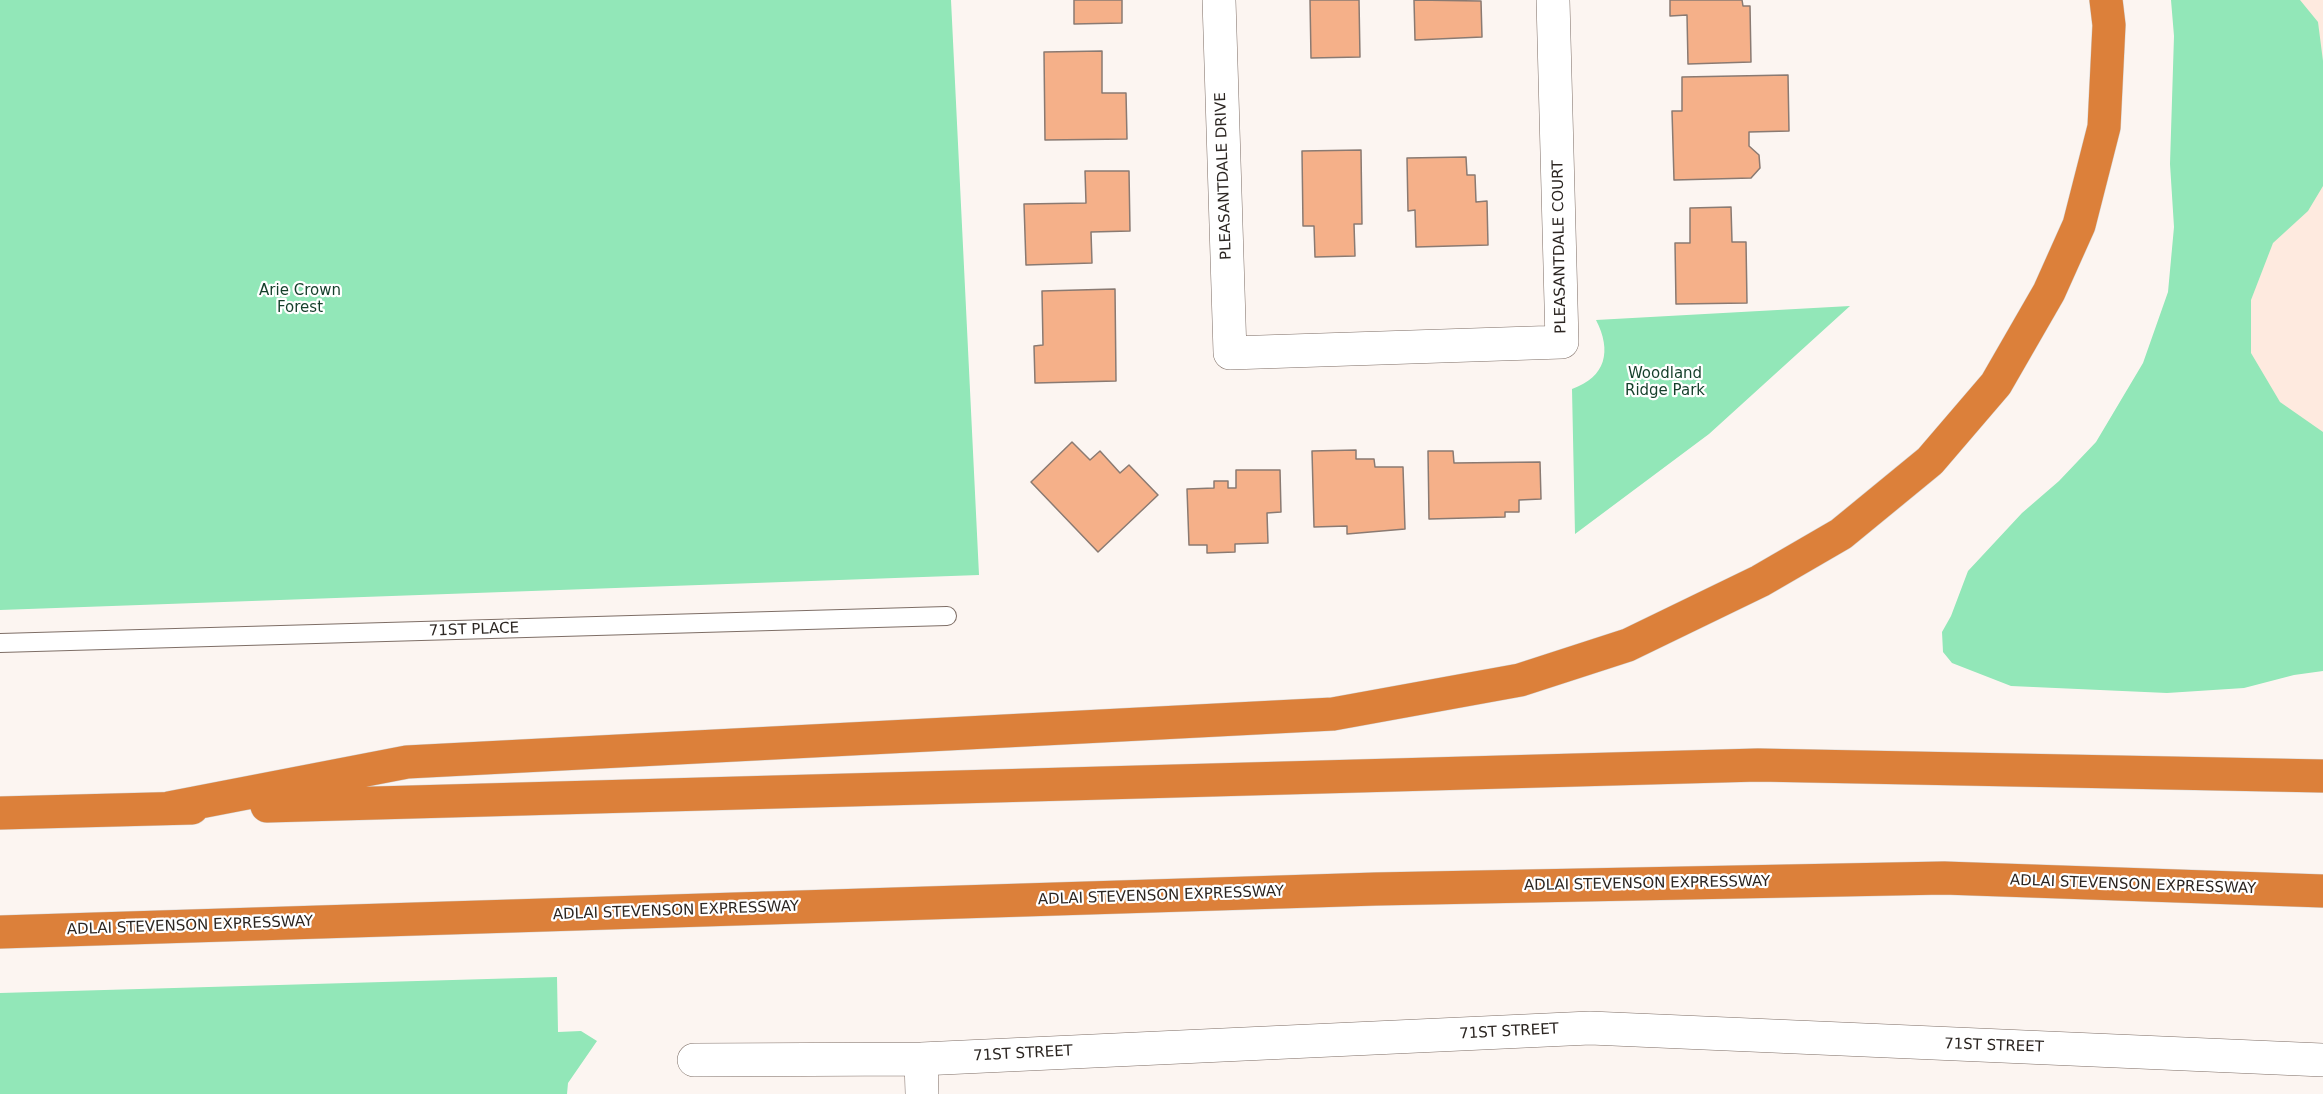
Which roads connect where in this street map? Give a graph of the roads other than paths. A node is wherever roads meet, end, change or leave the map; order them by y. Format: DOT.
graph roads {
  1 [pos="1219,0"];
  2 [pos="1553,0"];
  3 [pos="2106,0"];
  4 [pos="1230,353"];
  5 [pos="947,616"];
  6 [pos="0,644"];
  7 [pos="2323,776"];
  8 [pos="169,808"];
  9 [pos="0,813"];
  10 [pos="2323,891"];
  11 [pos="0,932"];
  12 [pos="921,1059"];
  13 [pos="694,1060"];
  14 [pos="2323,1060"];
  15 [pos="922,1094"];
  1 -- 4 [label="street, PLEASANTDALE DRIVE"];
  2 -- 4 [label="street, PLEASANTDALE COURT"];
  3 -- 8 [label="highway"];
  5 -- 6 [label="lane, 71ST PLACE"];
  7 -- 8 [label="highway"];
  8 -- 9 [label="highway"];
  10 -- 11 [label="highway, ADLAI STEVENSON EXPRESSWAY"];
  12 -- 13 [label="street, 71ST STREET"];
  12 -- 14 [label="street, 71ST STREET"];
  12 -- 15 [label="street"];
}
